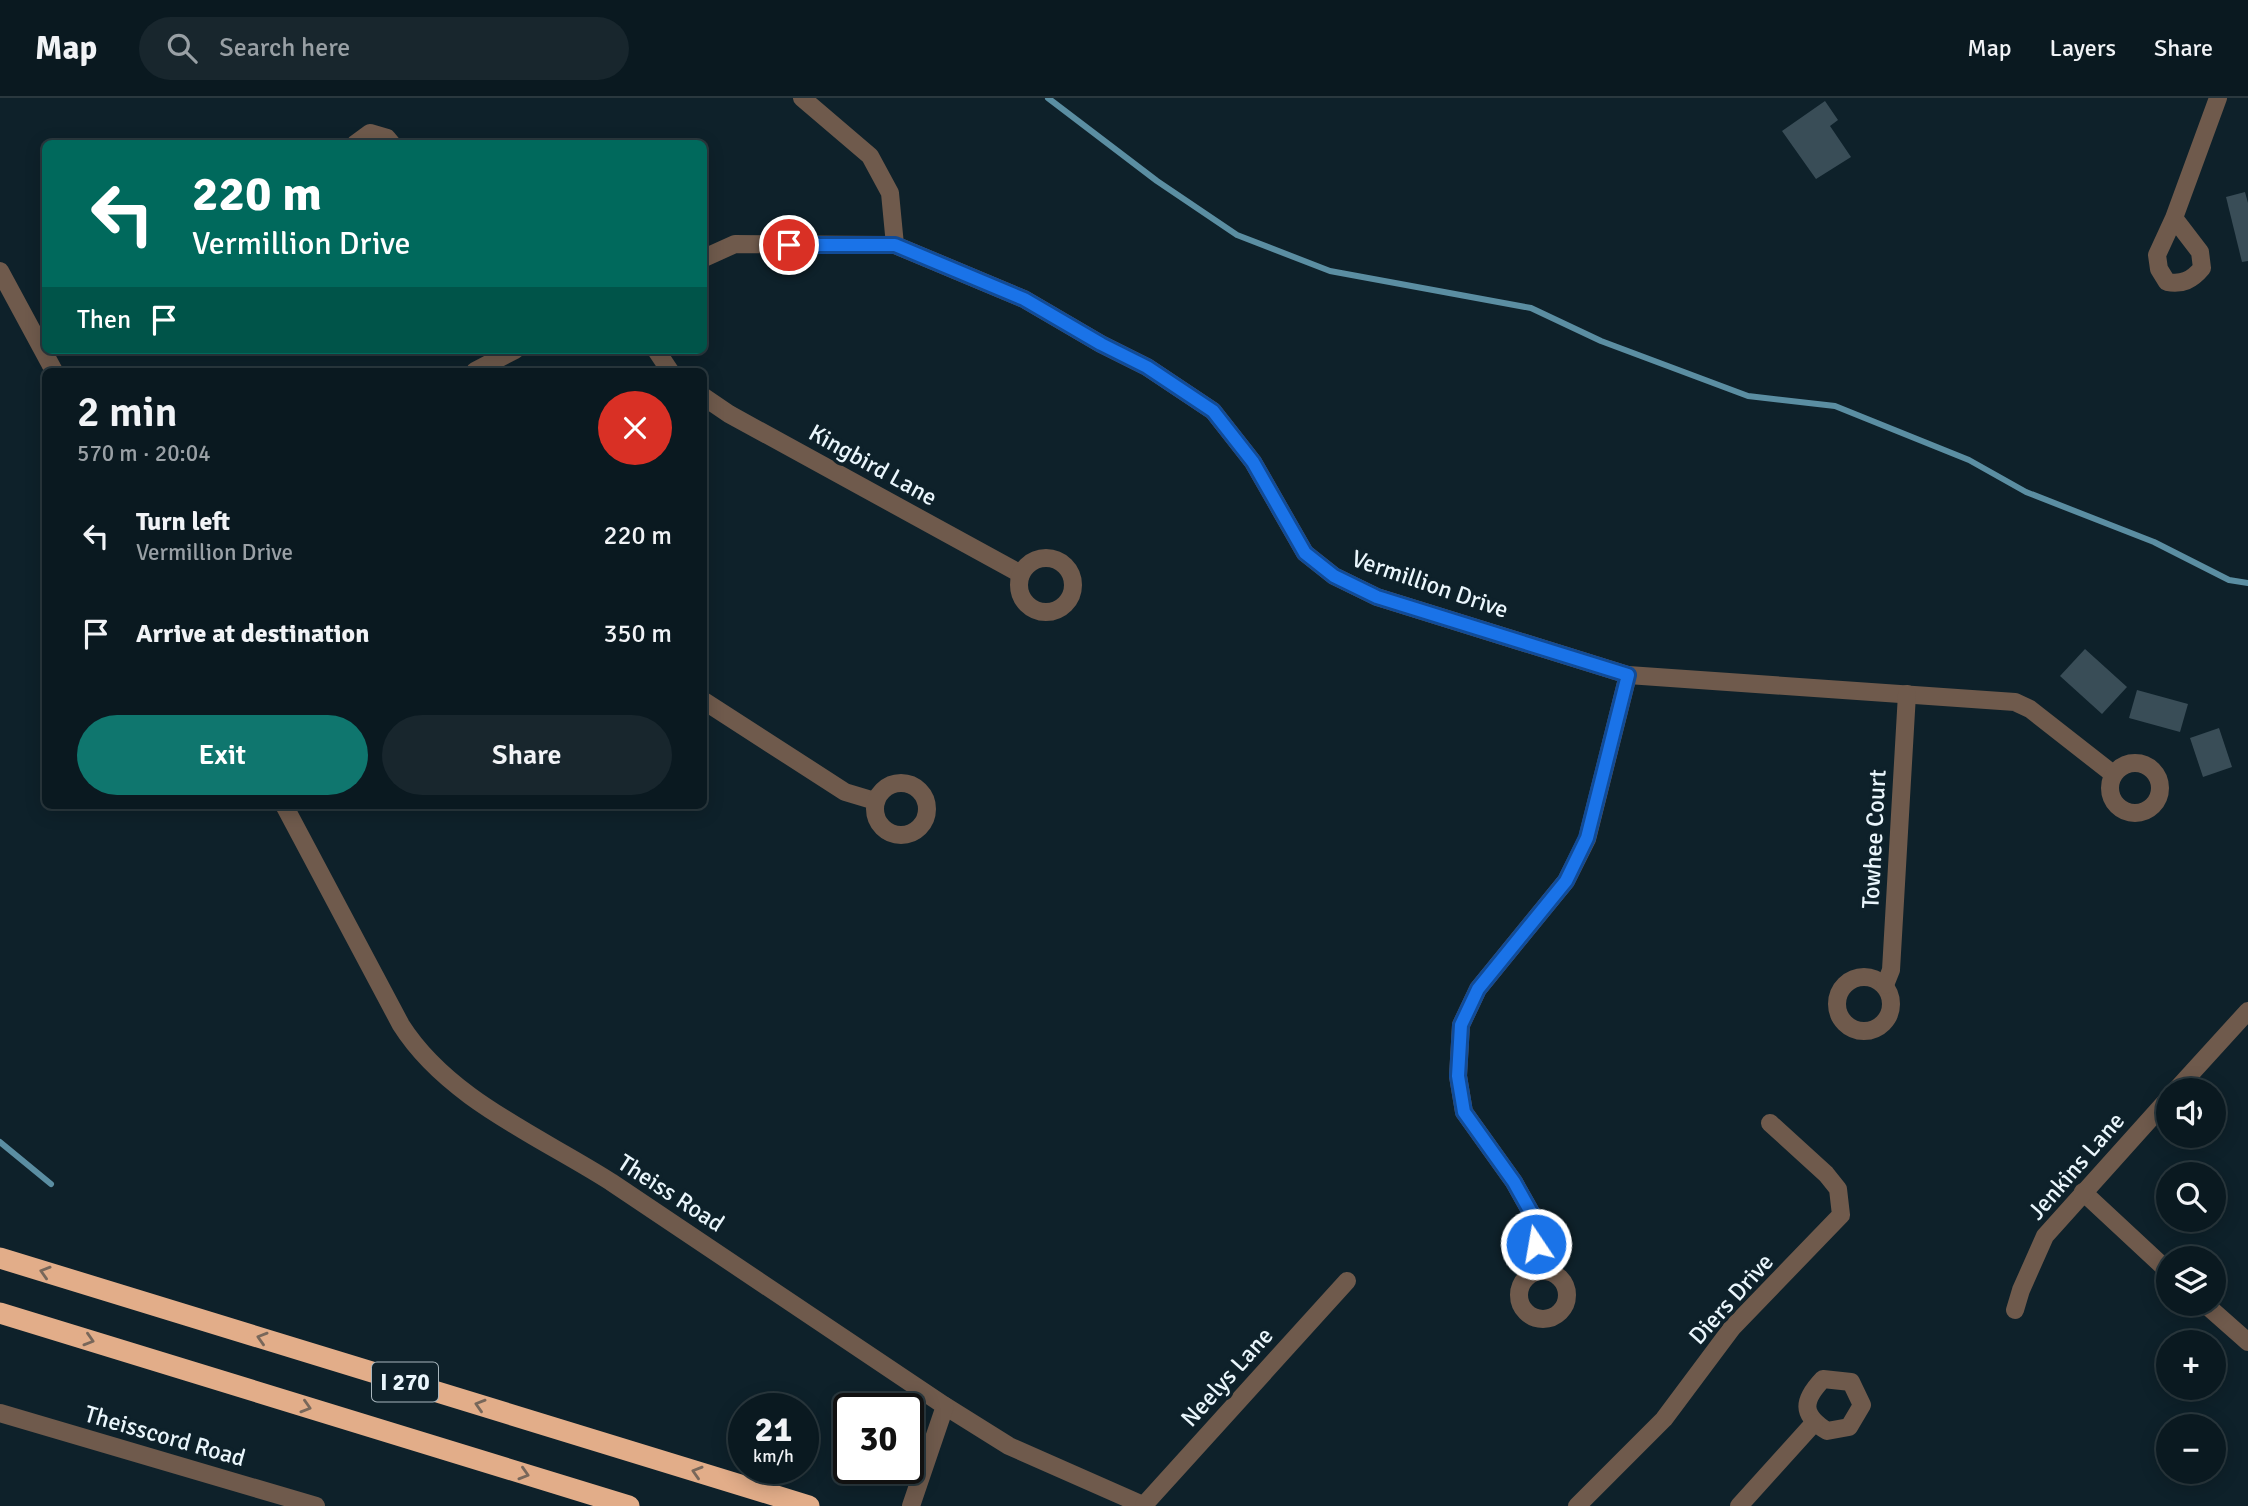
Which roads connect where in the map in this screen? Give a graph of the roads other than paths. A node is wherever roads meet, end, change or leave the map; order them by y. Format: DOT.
graph roads {
  1 [pos="802,98"];
  2 [pos="2218,98"];
  3 [pos="360,140"];
  4 [pos="389,140"];
  5 [pos="2174,219"];
  6 [pos="895,245"];
  7 [pos="707,257"];
  8 [pos="0,271"];
  9 [pos="42,349"];
  10 [pos="507,354"];
  11 [pos="481,368"];
  12 [pos="707,399"];
  13 [pos="1021,574"];
  14 [pos="1628,675"];
  15 [pos="1907,694"];
  16 [pos="707,703"];
  17 [pos="2113,774"];
  18 [pos="875,801"];
  19 [pos="286,809"];
  20 [pos="1885,985"];
  21 [pos="2248,1011"];
  22 [pos="2187,1078"];
  23 [pos="2156,1111"];
  24 [pos="1770,1123"];
  25 [pos="2083,1192"];
  26 [pos="0,1258"];
  27 [pos="2156,1260"];
  28 [pos="1540,1271"];
  29 [pos="1347,1280"];
  30 [pos="2015,1310"];
  31 [pos="0,1313"];
  32 [pos="2219,1316"];
  33 [pos="2248,1342"];
  34 [pos="945,1406"];
  35 [pos="0,1413"];
  36 [pos="1814,1423"];
  37 [pos="1741,1505"];
  38 [pos="316,1506"];
  39 [pos="629,1506"];
  40 [pos="809,1506"];
  41 [pos="911,1506"];
  42 [pos="1145,1506"];
  43 [pos="1577,1506"];
  1 -- 6 [label="street"];
  2 -- 5 [label="street"];
  3 -- 4 [label="street"];
  6 -- 7 [label="street, Vermillion Drive"];
  6 -- 14 [label="street, Vermillion Drive"];
  8 -- 9 [label="street"];
  10 -- 11 [label="street"];
  12 -- 13 [label="street, Kingbird Lane"];
  14 -- 15 [label="street, Vermillion Drive"];
  14 -- 28 [label="street"];
  15 -- 17 [label="street, Vermillion Drive"];
  15 -- 20 [label="street, Towhee Court"];
  16 -- 18 [label="street"];
  19 -- 34 [label="street, Theiss Road"];
  21 -- 22 [label="street"];
  23 -- 25 [label="street, Jenkins Lane"];
  24 -- 43 [label="street, Diers Drive"];
  25 -- 27 [label="street"];
  25 -- 30 [label="street, Jenkins Lane"];
  40 -- 26 [label="highway, I 270, one-way"];
  29 -- 42 [label="street, Neelys Lane"];
  31 -- 39 [label="highway, I 270, one-way"];
  32 -- 33 [label="street"];
  34 -- 41 [label="street"];
  34 -- 42 [label="street, Theiss Road"];
  35 -- 38 [label="street, Theisscord Road"];
  36 -- 37 [label="street"];
}
